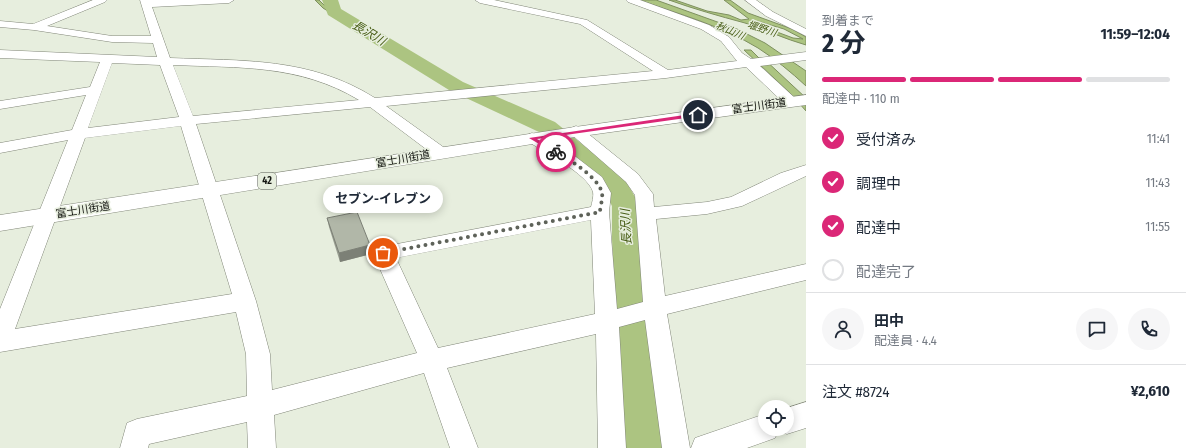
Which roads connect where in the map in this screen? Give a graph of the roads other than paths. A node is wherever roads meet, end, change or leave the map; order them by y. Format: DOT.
graph roads {
  1 [pos="102,0"];
  2 [pos="229,0"];
  3 [pos="480,0"];
  4 [pos="630,0"];
  5 [pos="750,0"];
  6 [pos="146,2"];
  7 [pos="0,24"];
  8 [pos="34,27"];
  9 [pos="806,32"];
  10 [pos="158,40"];
  11 [pos="0,54"];
  12 [pos="806,56"];
  13 [pos="107,59"];
  14 [pos="165,62"];
  15 [pos="751,63"];
  16 [pos="666,74"];
  17 [pos="94,90"];
  18 [pos="798,101"];
  19 [pos="372,103"];
  20 [pos="0,105"];
  21 [pos="187,120"];
  22 [pos="576,132"];
  23 [pos="77,134"];
  24 [pos="532,138"];
  25 [pos="0,148"];
  26 [pos="440,152"];
  27 [pos="806,170"];
  28 [pos="208,191"];
  29 [pos="600,212"];
  30 [pos="645,214"];
  31 [pos="47,216"];
  32 [pos="0,223"];
  33 [pos="806,272"];
  34 [pos="245,301"];
  35 [pos="655,308"];
  36 [pos="608,321"];
  37 [pos="0,338"];
  38 [pos="0,342"];
  39 [pos="432,360"];
  40 [pos="260,406"];
  41 [pos="806,415"];
  42 [pos="794,419"];
  43 [pos="758,430"];
  44 [pos="134,448"];
  45 [pos="262,448"];
  46 [pos="464,448"];
  47 [pos="612,448"];
  48 [pos="676,448"];
  49 [pos="705,448"];
  1 -- 8 [label="street"];
  2 -- 6 [label="street"];
  3 -- 16 [label="street"];
  4 -- 15 [label="street"];
  5 -- 9 [label="street"];
  6 -- 10 [label="street"];
  7 -- 8 [label="street"];
  8 -- 10 [label="street"];
  10 -- 14 [label="street"];
  11 -- 13 [label="street"];
  12 -- 15 [label="street"];
  13 -- 14 [label="street"];
  13 -- 17 [label="street"];
  14 -- 19 [label="street"];
  14 -- 21 [label="street"];
  15 -- 16 [label="street"];
  15 -- 18 [label="street"];
  16 -- 19 [label="street"];
  17 -- 20 [label="street"];
  17 -- 23 [label="street"];
  18 -- 22 [label="main road, 富士川街道 / 42"];
  19 -- 21 [label="street"];
  19 -- 26 [label="street"];
  21 -- 23 [label="street"];
  21 -- 28 [label="street"];
  22 -- 24 [label="main road, 富士川街道 / 42"];
  22 -- 30 [label="street"];
  23 -- 25 [label="street"];
  23 -- 31 [label="street"];
  24 -- 26 [label="main road, 富士川街道 / 42"];
  24 -- 29 [label="street"];
  26 -- 28 [label="main road, 富士川街道 / 42"];
  27 -- 30 [label="street"];
  28 -- 31 [label="main road, 富士川街道 / 42"];
  28 -- 34 [label="street"];
  29 -- 36 [label="street"];
  29 -- 39 [label="street"];
  30 -- 35 [label="street"];
  31 -- 32 [label="main road, 富士川街道 / 42"];
  31 -- 37 [label="street"];
  33 -- 35 [label="street"];
  34 -- 38 [label="street"];
  34 -- 40 [label="street"];
  35 -- 36 [label="street"];
  35 -- 48 [label="street"];
  36 -- 39 [label="street"];
  36 -- 47 [label="street"];
  39 -- 40 [label="street"];
  39 -- 46 [label="street"];
  40 -- 44 [label="street"];
  40 -- 45 [label="street"];
  41 -- 42 [label="street"];
  43 -- 49 [label="street"];
}
